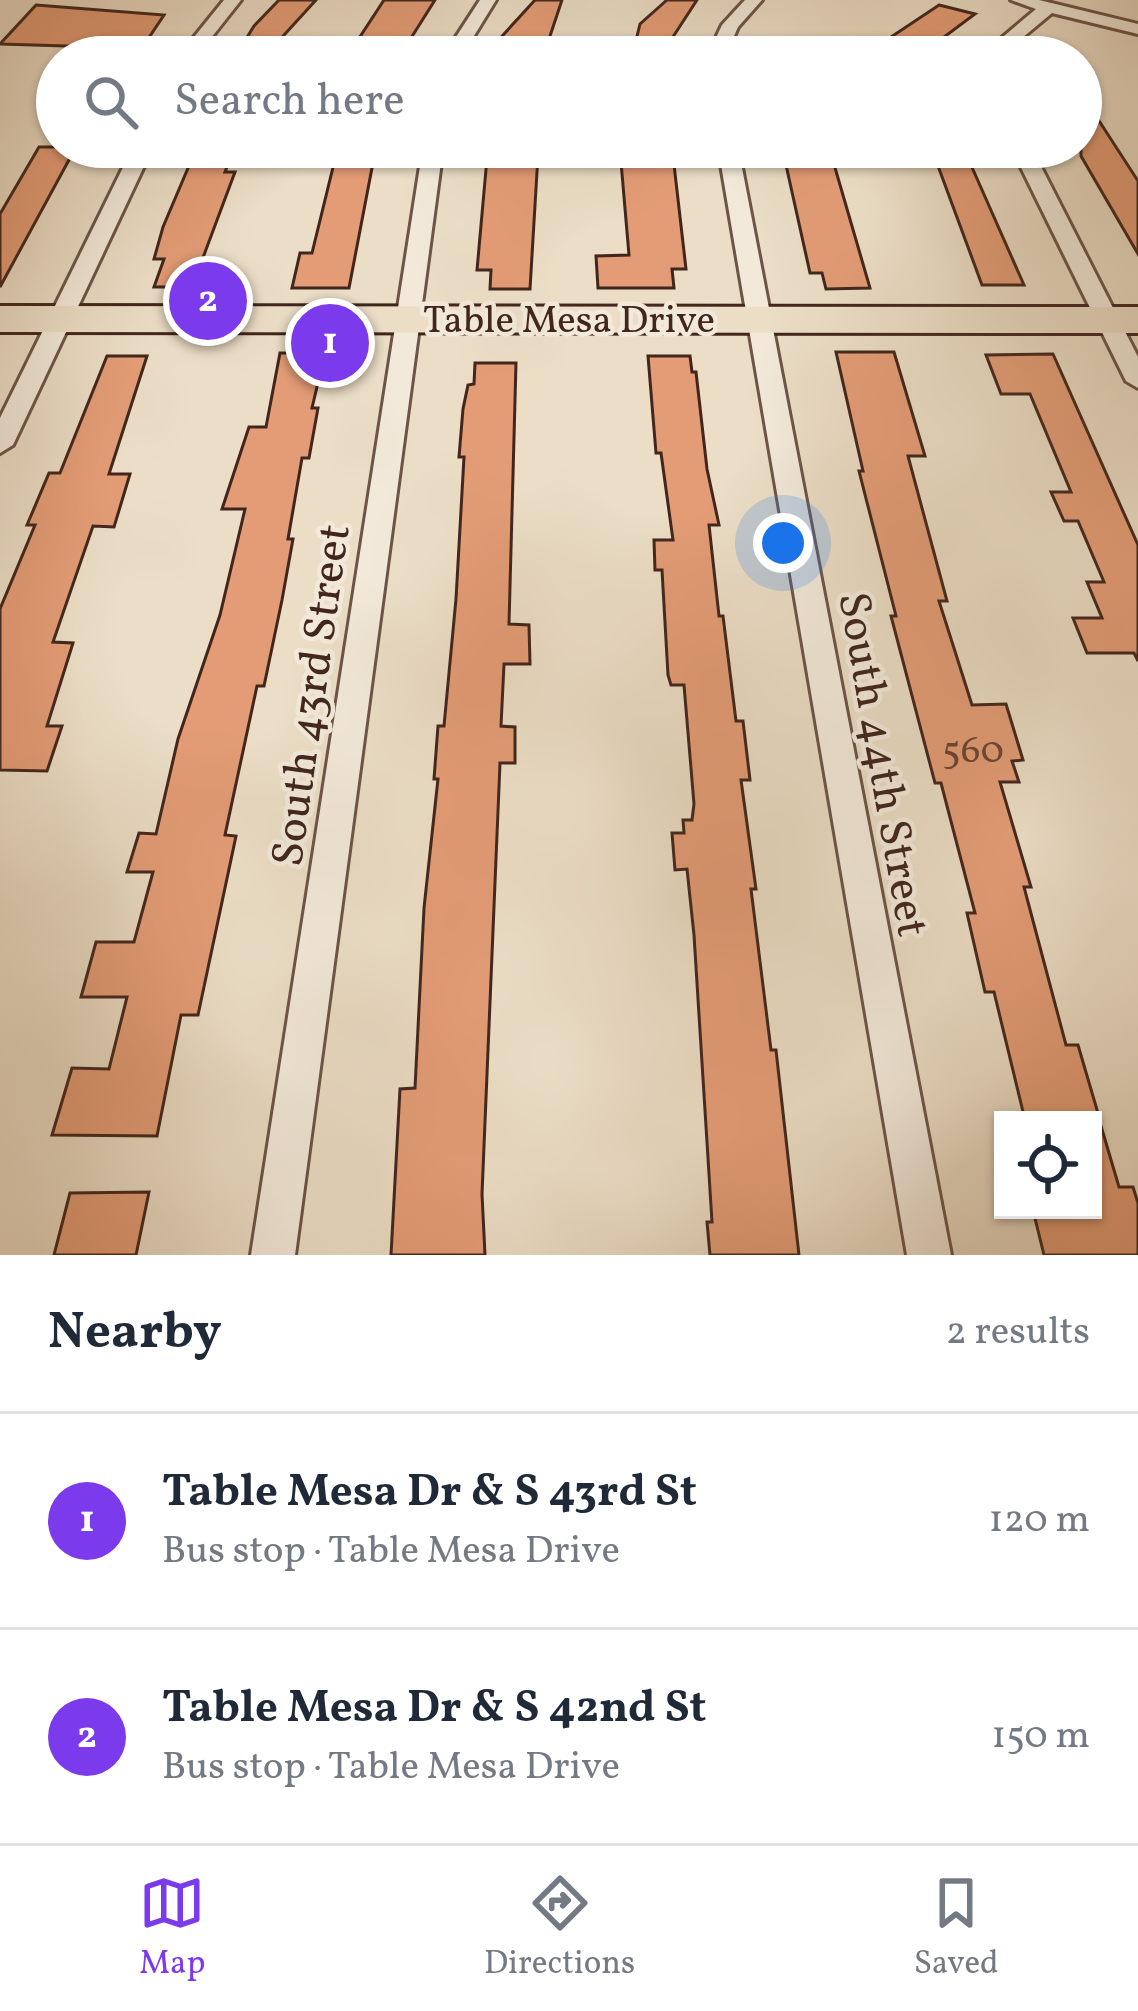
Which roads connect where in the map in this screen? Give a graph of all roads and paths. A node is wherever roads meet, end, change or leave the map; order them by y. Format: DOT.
graph roads {
  1 [pos="233,0"];
  2 [pos="488,0"];
  3 [pos="754,0"];
  4 [pos="1019,0"];
  5 [pos="1049,8"];
  6 [pos="1138,29"];
  7 [pos="204,36"];
  8 [pos="465,36"];
  9 [pos="725,36"];
  10 [pos="1014,36"];
  11 [pos="133,168"];
  12 [pos="430,168"];
  13 [pos="732,168"];
  14 [pos="1033,168"];
  15 [pos="758,317"];
  16 [pos="60,319"];
  17 [pos="409,319"];
  18 [pos="0,320"];
  19 [pos="1122,320"];
  20 [pos="1138,381"];
  21 [pos="0,445"];
  22 [pos="273,1255"];
  23 [pos="929,1255"];
  1 -- 7 [label="street"];
  2 -- 8 [label="street"];
  3 -- 9 [label="street"];
  4 -- 5 [label="street"];
  5 -- 6 [label="street"];
  5 -- 10 [label="street"];
  11 -- 16 [label="street"];
  12 -- 17 [label="street, South 43rd Street"];
  13 -- 15 [label="street, South 44th Street"];
  14 -- 19 [label="street"];
  15 -- 17 [label="highway, Table Mesa Drive"];
  15 -- 19 [label="highway, Table Mesa Drive"];
  15 -- 23 [label="street, South 44th Street"];
  16 -- 17 [label="highway, Table Mesa Drive"];
  16 -- 18 [label="highway, Table Mesa Drive"];
  16 -- 21 [label="street"];
  17 -- 22 [label="street, South 43rd Street"];
  19 -- 20 [label="street"];
}
